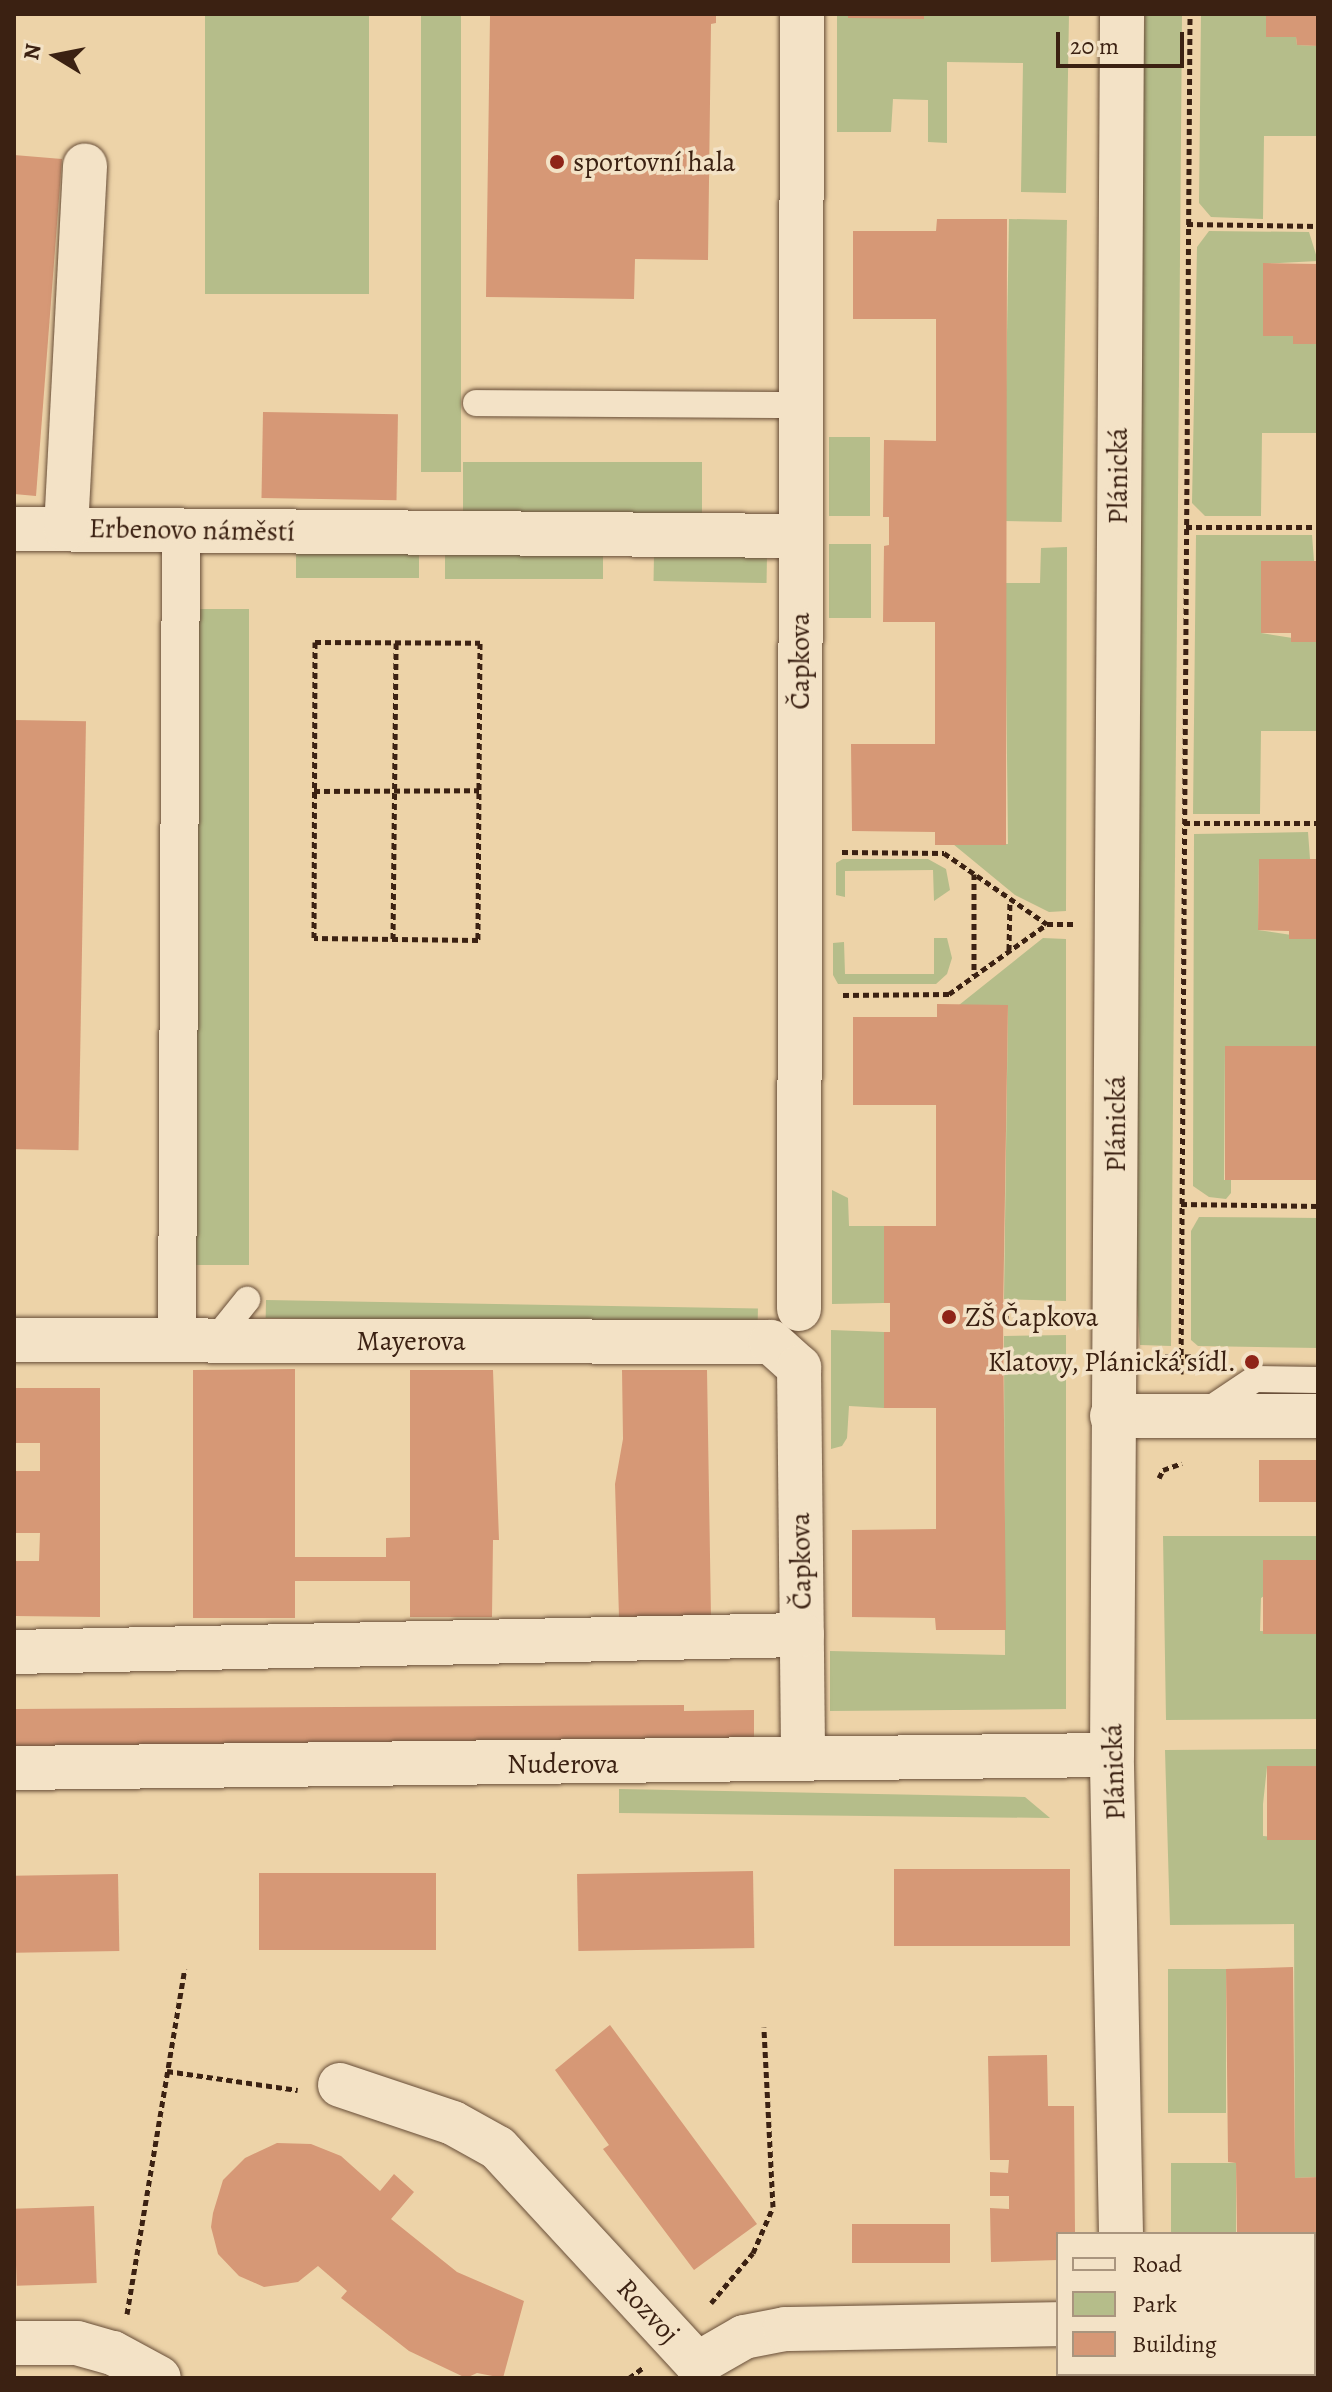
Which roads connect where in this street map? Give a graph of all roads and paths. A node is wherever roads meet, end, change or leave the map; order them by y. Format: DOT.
graph roads {
  1 [pos="802,14"];
  2 [pos="1122,14"];
  3 [pos="1190,14"];
  4 [pos="85,165"];
  5 [pos="1187,224"];
  6 [pos="1318,226"];
  7 [pos="476,403"];
  8 [pos="801,405"];
  9 [pos="1186,527"];
  10 [pos="1318,527"];
  11 [pos="14,529"];
  12 [pos="66,529"];
  13 [pos="181,531"];
  14 [pos="800,536"];
  15 [pos="396,643"];
  16 [pos="395,790"];
  17 [pos="479,790"];
  18 [pos="314,791"];
  19 [pos="1184,823"];
  20 [pos="1318,823"];
  21 [pos="825,852"];
  22 [pos="974,874"];
  23 [pos="1010,899"];
  24 [pos="1047,924"];
  25 [pos="1076,924"];
  26 [pos="393,939"];
  27 [pos="1009,951"];
  28 [pos="974,976"];
  29 [pos="840,995"];
  30 [pos="1181,1204"];
  31 [pos="1318,1206"];
  32 [pos="247,1300"];
  33 [pos="799,1309"];
  34 [pos="1074,1317"];
  35 [pos="1003,1318"];
  36 [pos="14,1340"];
  37 [pos="196,1341"];
  38 [pos="1113,1354"];
  39 [pos="1181,1356"];
  40 [pos="1242,1357"];
  41 [pos="799,1367"];
  42 [pos="1318,1380"];
  43 [pos="1112,1416"];
  44 [pos="1192,1416"];
  45 [pos="1318,1416"];
  46 [pos="1153,1490"];
  47 [pos="802,1635"];
  48 [pos="14,1652"];
  49 [pos="803,1755"];
  50 [pos="1112,1755"];
  51 [pos="14,1768"];
  52 [pos="185,1969"];
  53 [pos="764,2027"];
  54 [pos="167,2071"];
  55 [pos="340,2085"];
  56 [pos="1121,2232"];
  57 [pos="712,2302"];
  58 [pos="1056,2324"];
  59 [pos="14,2343"];
  60 [pos="113,2353"];
  61 [pos="702,2371"];
  62 [pos="159,2378"];
  1 -- 8 [label="street, Čapkova"];
  2 -- 38 [label="street, Plánická"];
  3 -- 5 [label="path"];
  4 -- 12 [label="street, Erbenovo náměstí"];
  5 -- 6 [label="path"];
  5 -- 9 [label="path"];
  7 -- 8 [label="lane"];
  8 -- 14 [label="street, Čapkova"];
  9 -- 10 [label="path"];
  9 -- 19 [label="path"];
  11 -- 12 [label="street"];
  12 -- 13 [label="street, Erbenovo náměstí"];
  13 -- 14 [label="street, Erbenovo náměstí"];
  13 -- 37 [label="street"];
  14 -- 33 [label="street, Čapkova"];
  15 -- 16 [label="path"];
  15 -- 17 [label="path"];
  15 -- 18 [label="path"];
  16 -- 17 [label="path"];
  16 -- 18 [label="path"];
  16 -- 26 [label="path"];
  17 -- 26 [label="path"];
  18 -- 26 [label="path"];
  19 -- 20 [label="path"];
  19 -- 30 [label="path"];
  21 -- 22 [label="path"];
  22 -- 23 [label="path"];
  22 -- 28 [label="path"];
  23 -- 24 [label="path"];
  23 -- 27 [label="path"];
  24 -- 25 [label="path"];
  24 -- 27 [label="path"];
  27 -- 28 [label="path"];
  28 -- 29 [label="path"];
  30 -- 31 [label="path"];
  30 -- 39 [label="path"];
  32 -- 37 [label="lane"];
  34 -- 35 [label="path"];
  36 -- 37 [label="street, Mayerova"];
  37 -- 41 [label="street, Mayerova"];
  38 -- 39 [label="path"];
  38 -- 43 [label="street, Plánická"];
  39 -- 40 [label="path"];
  39 -- 44 [label="path"];
  41 -- 47 [label="street, Čapkova"];
  42 -- 44 [label="lane"];
  43 -- 44 [label="street"];
  43 -- 50 [label="street, Plánická"];
  44 -- 45 [label="street"];
  44 -- 46 [label="path"];
  47 -- 48 [label="street"];
  47 -- 49 [label="street, Čapkova"];
  49 -- 50 [label="street, Nuderova"];
  49 -- 51 [label="street, Nuderova"];
  50 -- 56 [label="street, Plánická"];
  52 -- 54 [label="path"];
  53 -- 57 [label="path"];
  54 -- 55 [label="path"];
  54 -- 60 [label="path"];
  55 -- 61 [label="street, Rozvoj"];
  58 -- 61 [label="street, Rozvoj"];
  59 -- 60 [label="street"];
  60 -- 62 [label="street"];
}
